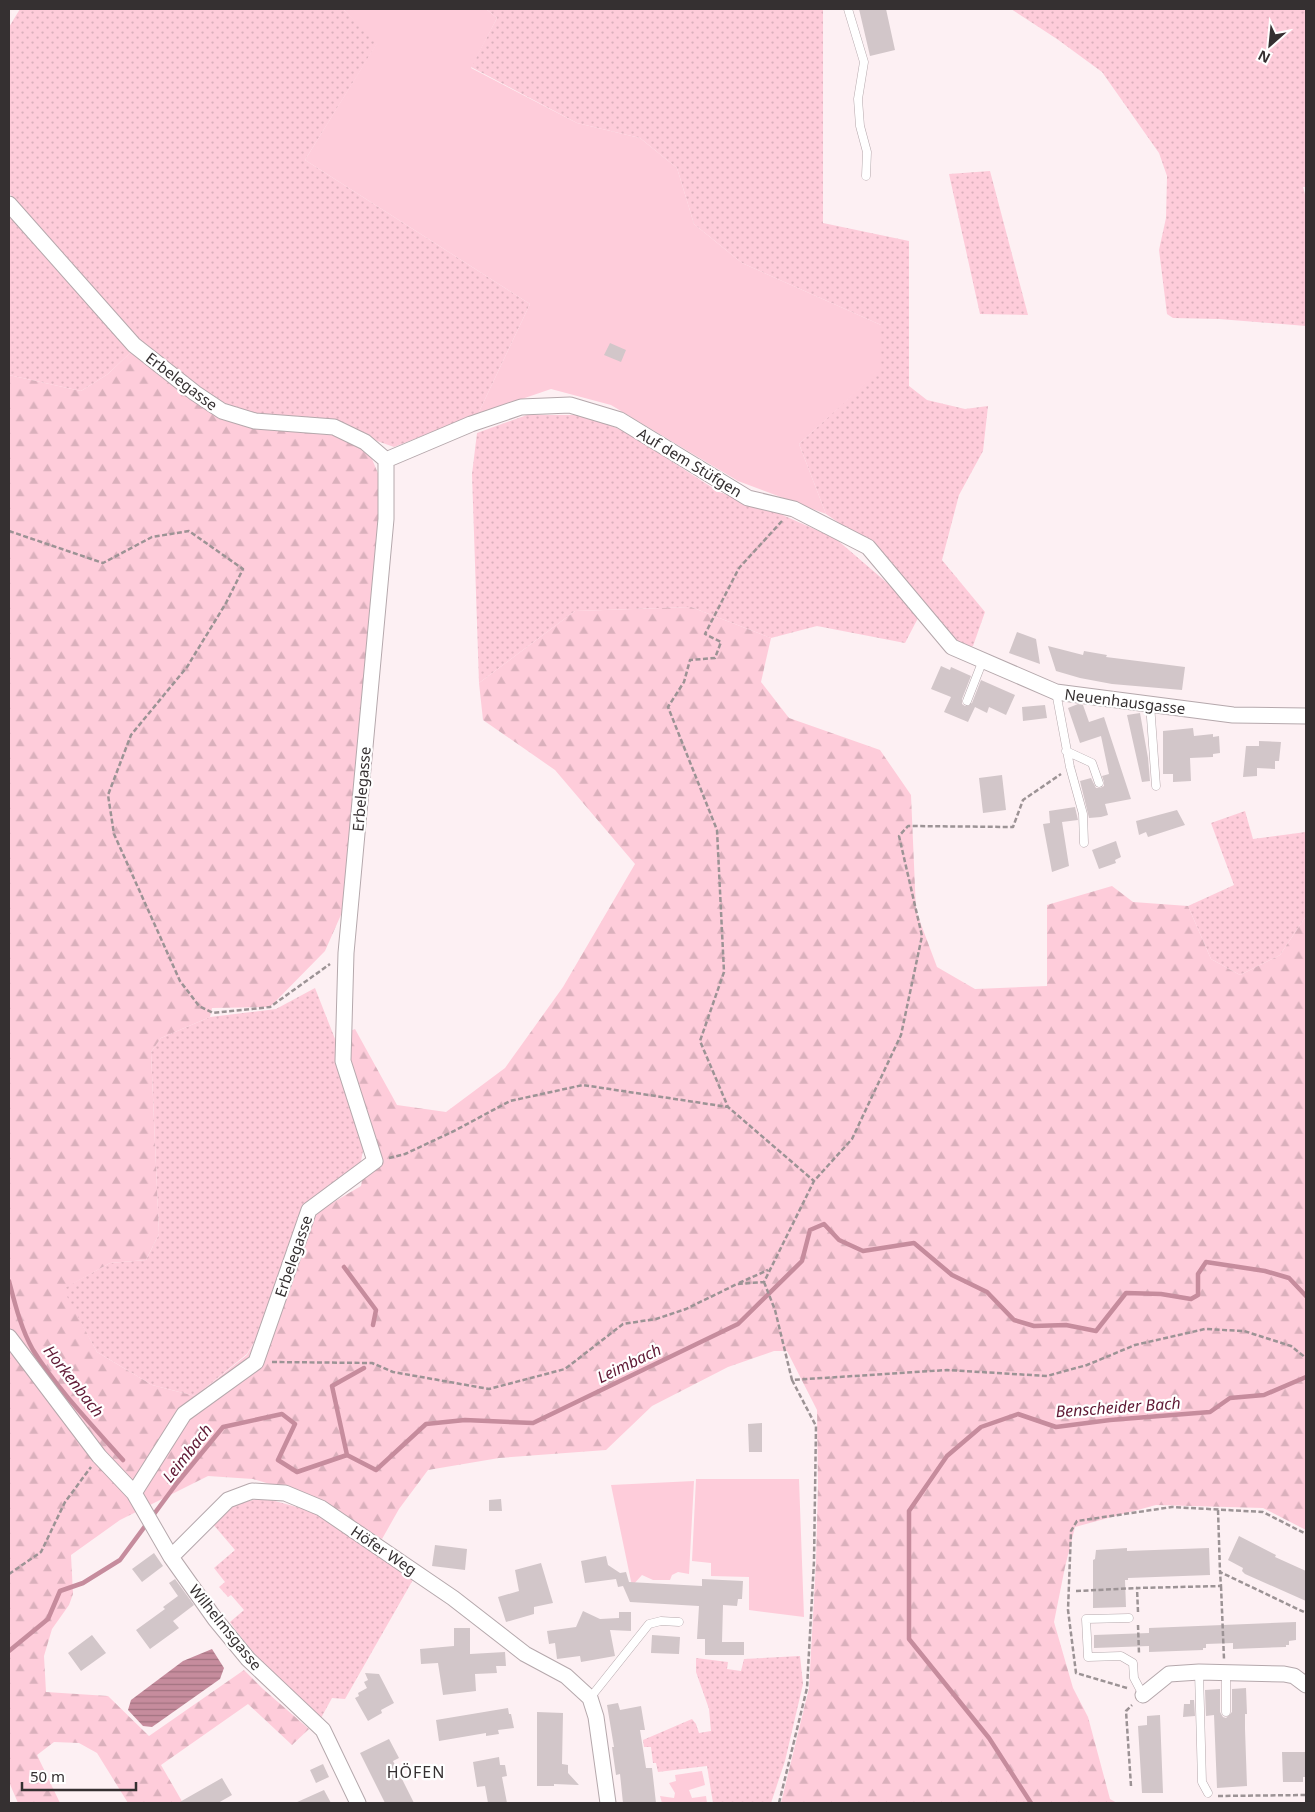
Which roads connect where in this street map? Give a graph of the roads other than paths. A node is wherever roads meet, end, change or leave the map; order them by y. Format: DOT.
graph roads {
  1 [pos="848,9"];
  2 [pos="866,176"];
  3 [pos="9,204"];
  4 [pos="386,460"];
  5 [pos="952,647"];
  6 [pos="983,660"];
  7 [pos="1056,692"];
  8 [pos="966,701"];
  9 [pos="1150,704"];
  10 [pos="1306,716"];
  11 [pos="1066,751"];
  12 [pos="1099,783"];
  13 [pos="1156,786"];
  14 [pos="1084,843"];
  15 [pos="9,1337"];
  16 [pos="134,1493"];
  17 [pos="171,1557"];
  18 [pos="1129,1618"];
  19 [pos="679,1622"];
  20 [pos="1199,1672"];
  21 [pos="1225,1673"];
  22 [pos="1306,1685"];
  23 [pos="1143,1695"];
  24 [pos="590,1698"];
  25 [pos="1226,1712"];
  26 [pos="1208,1793"];
  27 [pos="358,1803"];
  28 [pos="608,1803"];
  1 -- 2 [label="lane"];
  3 -- 4 [label="street, Erbelegasse"];
  4 -- 5 [label="street, Auf dem Stüfgen"];
  4 -- 16 [label="street, Erbelegasse"];
  5 -- 6 [label="street, Neuenhausgasse"];
  6 -- 7 [label="street, Neuenhausgasse"];
  6 -- 8 [label="lane"];
  7 -- 9 [label="street, Neuenhausgasse"];
  7 -- 11 [label="lane"];
  9 -- 10 [label="street, Neuenhausgasse"];
  9 -- 13 [label="lane"];
  11 -- 12 [label="lane"];
  11 -- 14 [label="lane"];
  15 -- 16 [label="street"];
  16 -- 17 [label="street, Wilhelmsgasse"];
  17 -- 24 [label="street, Höfer Weg"];
  17 -- 27 [label="street, Wilhelmsgasse"];
  18 -- 23 [label="lane"];
  19 -- 24 [label="lane"];
  20 -- 21 [label="street"];
  20 -- 23 [label="street"];
  20 -- 26 [label="lane"];
  21 -- 22 [label="street"];
  21 -- 25 [label="lane"];
  24 -- 28 [label="street"];
}
